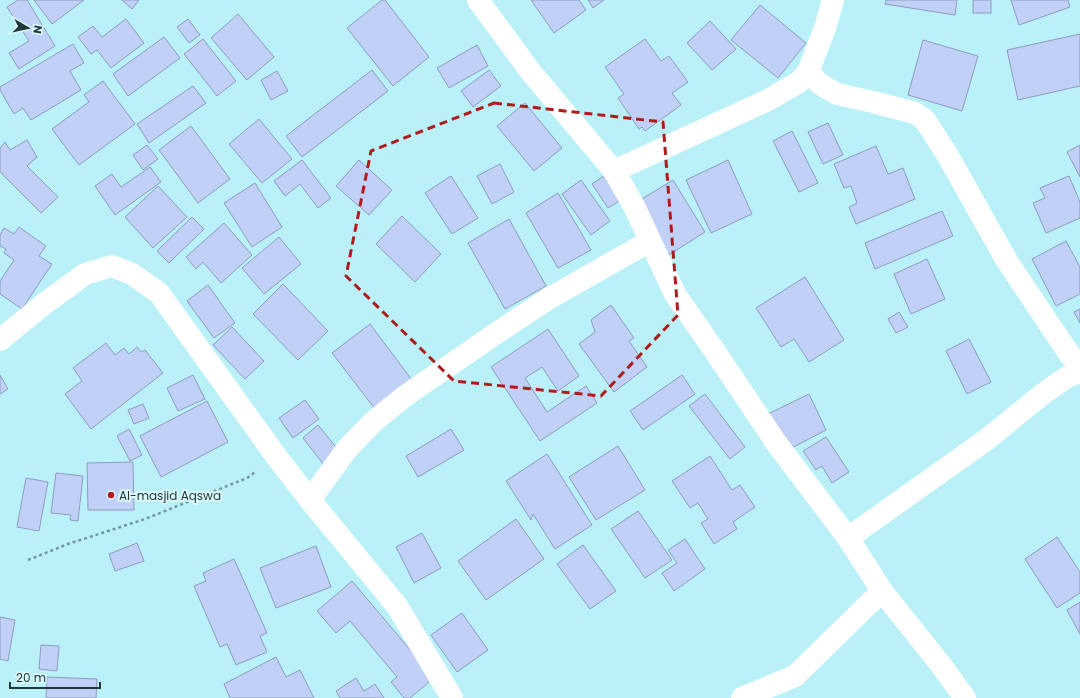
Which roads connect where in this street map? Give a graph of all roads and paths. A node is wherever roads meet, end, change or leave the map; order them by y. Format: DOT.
graph roads {
  1 [pos="478,0"];
  2 [pos="833,0"];
  3 [pos="808,72"];
  4 [pos="614,171"];
  5 [pos="650,241"];
  6 [pos="0,340"];
  7 [pos="1080,365"];
  8 [pos="1080,372"];
  9 [pos="276,456"];
  10 [pos="310,500"];
  11 [pos="848,538"];
  12 [pos="28,560"];
  13 [pos="882,591"];
  14 [pos="452,698"];
  15 [pos="742,698"];
  16 [pos="965,698"];
  1 -- 4 [label="street"];
  2 -- 3 [label="street"];
  3 -- 4 [label="street"];
  3 -- 7 [label="street"];
  4 -- 5 [label="street"];
  5 -- 10 [label="street"];
  5 -- 11 [label="street"];
  6 -- 9 [label="street"];
  8 -- 11 [label="street"];
  9 -- 10 [label="street"];
  9 -- 12 [label="path"];
  10 -- 14 [label="street"];
  11 -- 13 [label="street"];
  13 -- 15 [label="street"];
  13 -- 16 [label="street"];
}
